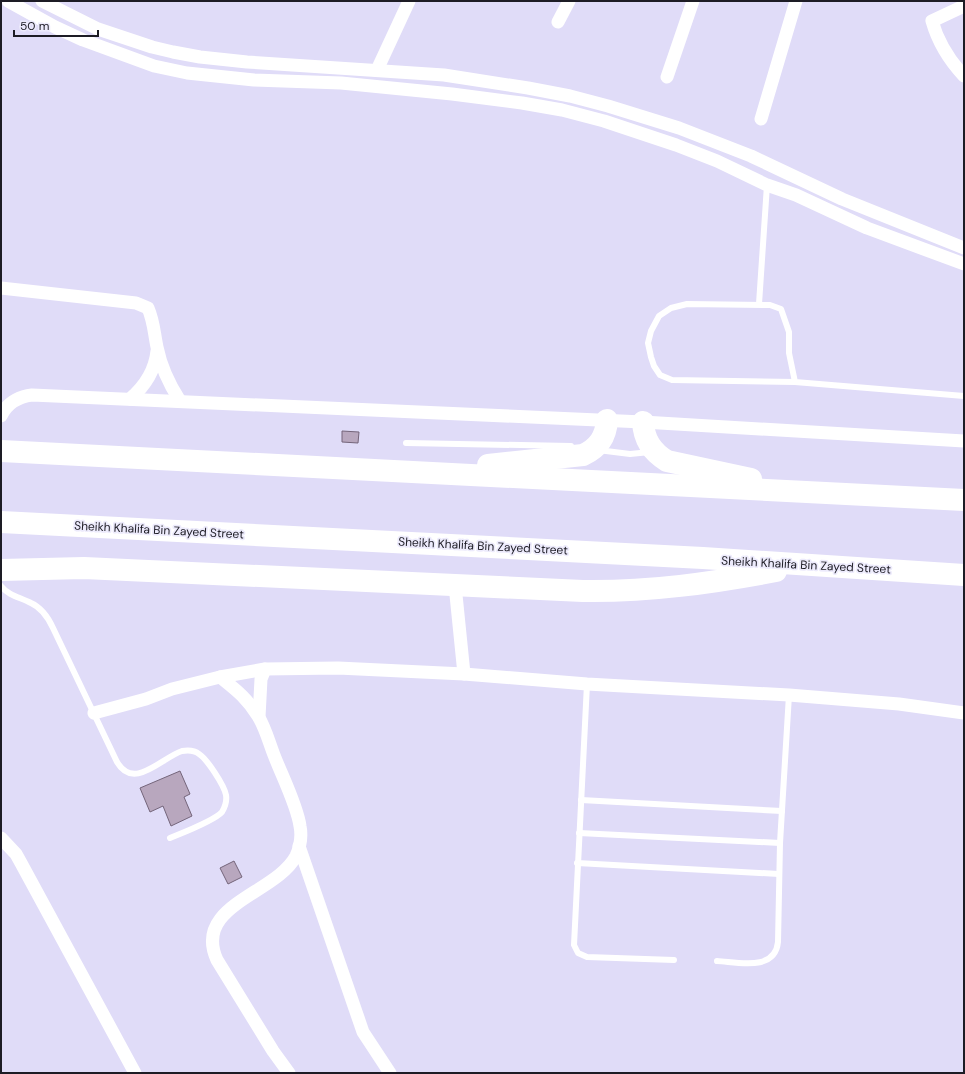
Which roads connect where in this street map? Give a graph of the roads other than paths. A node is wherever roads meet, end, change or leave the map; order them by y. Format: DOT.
graph roads {
  1 [pos="8,1"];
  2 [pos="42,1"];
  3 [pos="410,1"];
  4 [pos="569,1"];
  5 [pos="693,1"];
  6 [pos="796,1"];
  7 [pos="964,6"];
  8 [pos="558,22"];
  9 [pos="377,70"];
  10 [pos="964,76"];
  11 [pos="667,77"];
  12 [pos="761,119"];
  13 [pos="767,185"];
  14 [pos="964,248"];
  15 [pos="964,264"];
  16 [pos="1,288"];
  17 [pos="759,304"];
  18 [pos="157,347"];
  19 [pos="795,382"];
  20 [pos="964,396"];
  21 [pos="130,399"];
  22 [pos="180,401"];
  23 [pos="1,416"];
  24 [pos="607,420"];
  25 [pos="643,422"];
  26 [pos="964,441"];
  27 [pos="406,443"];
  28 [pos="583,448"];
  29 [pos="1,451"];
  30 [pos="654,452"];
  31 [pos="446,473"];
  32 [pos="790,491"];
  33 [pos="964,500"];
  34 [pos="1,522"];
  35 [pos="809,565"];
  36 [pos="1,570"];
  37 [pos="964,575"];
  38 [pos="455,585"];
  39 [pos="1,586"];
  40 [pos="265,669"];
  41 [pos="464,674"];
  42 [pos="220,677"];
  43 [pos="587,684"];
  44 [pos="789,696"];
  45 [pos="94,713"];
  46 [pos="964,713"];
  47 [pos="258,717"];
  48 [pos="581,800"];
  49 [pos="782,810"];
  50 [pos="579,833"];
  51 [pos="1,838"];
  52 [pos="170,838"];
  53 [pos="780,843"];
  54 [pos="299,846"];
  55 [pos="577,863"];
  56 [pos="779,874"];
  57 [pos="674,960"];
  58 [pos="717,961"];
  59 [pos="135,1073"];
  60 [pos="288,1073"];
  61 [pos="390,1073"];
  1 -- 13 [label="street"];
  2 -- 9 [label="street"];
  3 -- 9 [label="street"];
  4 -- 8 [label="street"];
  5 -- 11 [label="street"];
  6 -- 12 [label="street"];
  7 -- 10 [label="street"];
  9 -- 14 [label="street"];
  13 -- 15 [label="street"];
  13 -- 17 [label="lane"];
  16 -- 18 [label="street"];
  17 -- 19 [label="lane"];
  17 -- 19 [label="lane"];
  18 -- 21 [label="street"];
  18 -- 22 [label="street"];
  19 -- 20 [label="lane"];
  21 -- 22 [label="street"];
  21 -- 23 [label="street"];
  22 -- 24 [label="street"];
  24 -- 25 [label="street"];
  24 -- 28 [label="highway"];
  25 -- 26 [label="street"];
  25 -- 30 [label="highway"];
  27 -- 28 [label="lane"];
  28 -- 30 [label="lane"];
  28 -- 31 [label="highway"];
  29 -- 31 [label="highway"];
  30 -- 32 [label="highway"];
  31 -- 32 [label="highway"];
  32 -- 33 [label="highway"];
  34 -- 35 [label="highway, Sheikh Khalifa Bin Zayed Street"];
  35 -- 37 [label="highway, Sheikh Khalifa Bin Zayed Street"];
  35 -- 38 [label="highway"];
  36 -- 38 [label="highway"];
  38 -- 41 [label="street"];
  39 -- 45 [label="lane"];
  40 -- 41 [label="street"];
  40 -- 42 [label="street"];
  40 -- 47 [label="street"];
  41 -- 43 [label="street"];
  42 -- 45 [label="street"];
  42 -- 47 [label="street"];
  43 -- 44 [label="street"];
  43 -- 48 [label="lane"];
  44 -- 46 [label="street"];
  44 -- 49 [label="lane"];
  45 -- 52 [label="lane"];
  47 -- 54 [label="street"];
  48 -- 49 [label="lane"];
  48 -- 50 [label="lane"];
  49 -- 53 [label="lane"];
  50 -- 53 [label="lane"];
  50 -- 55 [label="lane"];
  51 -- 59 [label="street"];
  53 -- 56 [label="lane"];
  54 -- 60 [label="street"];
  54 -- 61 [label="street"];
  55 -- 56 [label="lane"];
  55 -- 57 [label="lane"];
  56 -- 58 [label="lane"];
}
